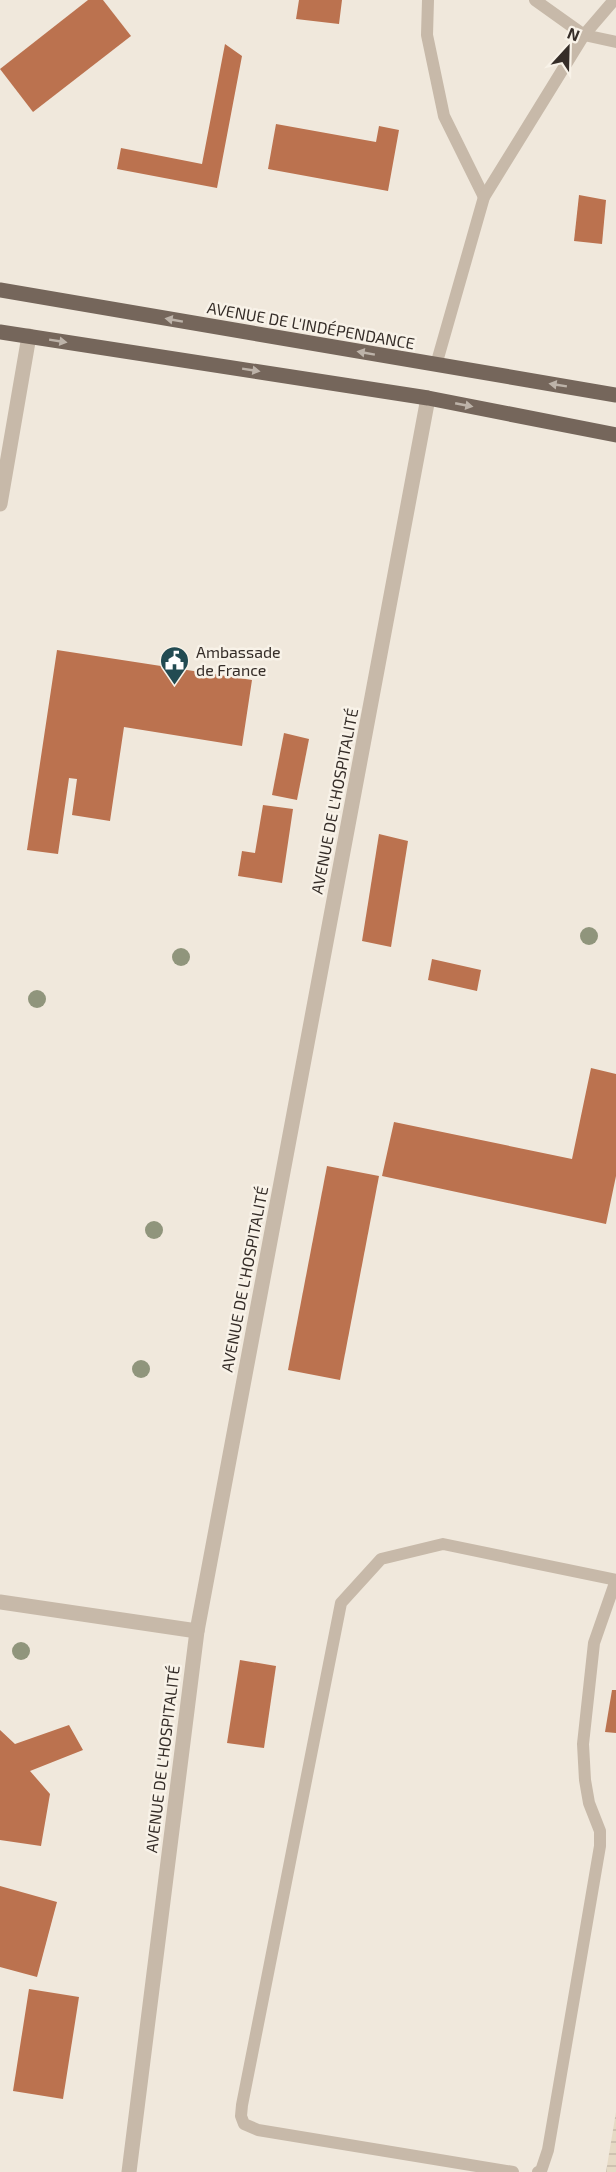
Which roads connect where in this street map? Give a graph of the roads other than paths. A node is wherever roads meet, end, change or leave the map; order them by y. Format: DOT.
graph roads {
  1 [pos="428,0"];
  2 [pos="535,0"];
  3 [pos="614,0"];
  4 [pos="584,35"];
  5 [pos="616,42"];
  6 [pos="484,197"];
  7 [pos="0,291"];
  8 [pos="0,332"];
  9 [pos="29,336"];
  10 [pos="436,365"];
  11 [pos="616,395"];
  12 [pos="428,398"];
  13 [pos="616,435"];
  14 [pos="0,504"];
  15 [pos="0,1602"];
  16 [pos="197,1631"];
  17 [pos="129,2172"];
  18 [pos="513,2172"];
  19 [pos="538,2172"];
  1 -- 6 [label="lane"];
  2 -- 4 [label="lane"];
  3 -- 4 [label="lane"];
  4 -- 5 [label="lane"];
  4 -- 6 [label="lane"];
  6 -- 10 [label="lane"];
  10 -- 7 [label="main road, AVENUE DE L'INDÉPENDANCE, one-way"];
  8 -- 9 [label="main road"];
  9 -- 12 [label="main road, one-way"];
  9 -- 14 [label="street"];
  11 -- 10 [label="main road, AVENUE DE L'INDÉPENDANCE, one-way"];
  12 -- 13 [label="main road, one-way"];
  12 -- 16 [label="street, AVENUE DE L'HOSPITALITÉ"];
  15 -- 16 [label="street"];
  16 -- 17 [label="street, AVENUE DE L'HOSPITALITÉ"];
  18 -- 19 [label="lane"];
}
